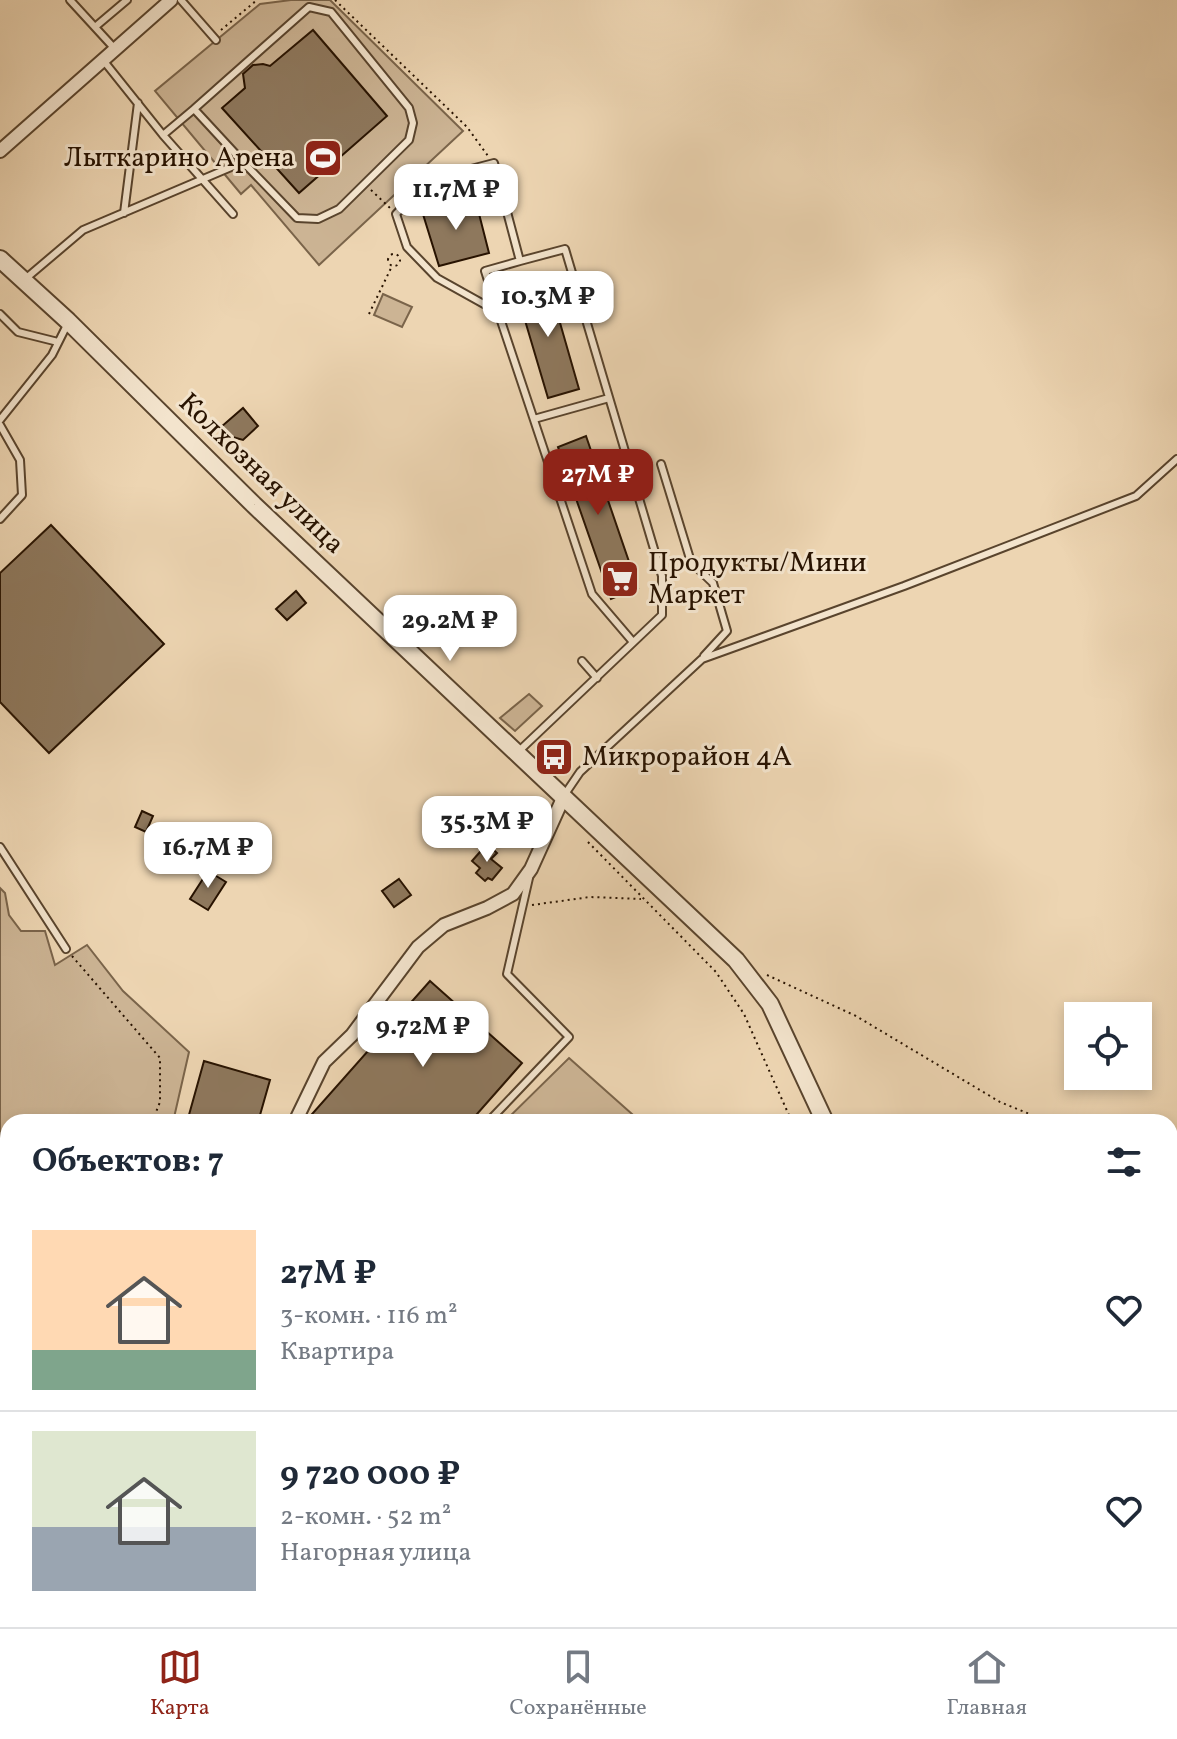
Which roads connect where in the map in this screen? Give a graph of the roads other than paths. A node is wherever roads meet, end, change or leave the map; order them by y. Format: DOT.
graph roads {
  1 [pos="70,0"];
  2 [pos="127,0"];
  3 [pos="171,0"];
  4 [pos="181,0"];
  5 [pos="95,27"];
  6 [pos="216,40"];
  7 [pos="115,49"];
  8 [pos="103,60"];
  9 [pos="138,103"];
  10 [pos="194,109"];
  11 [pos="163,135"];
  12 [pos="0,151"];
  13 [pos="243,162"];
  14 [pos="203,179"];
  15 [pos="124,213"];
  16 [pos="233,214"];
  17 [pos="0,259"];
  18 [pos="520,261"];
  19 [pos="24,280"];
  20 [pos="498,312"];
  21 [pos="0,314"];
  22 [pos="68,321"];
  23 [pos="29,336"];
  24 [pos="58,342"];
  25 [pos="20,343"];
  26 [pos="609,398"];
  27 [pos="534,419"];
  28 [pos="0,422"];
  29 [pos="1177,459"];
  30 [pos="661,464"];
  31 [pos="0,519"];
  32 [pos="633,642"];
  33 [pos="702,659"];
  34 [pos="582,661"];
  35 [pos="597,678"];
  36 [pos="517,754"];
  37 [pos="564,796"];
  38 [pos="0,847"];
  39 [pos="531,869"];
  40 [pos="66,949"];
  41 [pos="299,1114"];
  42 [pos="496,1114"];
  43 [pos="821,1114"];
  1 -- 5 [label="lane"];
  2 -- 5 [label="lane"];
  3 -- 7 [label="street"];
  4 -- 6 [label="lane"];
  5 -- 7 [label="lane"];
  7 -- 8 [label="street"];
  8 -- 9 [label="lane"];
  8 -- 12 [label="street"];
  9 -- 11 [label="lane"];
  9 -- 15 [label="lane"];
  10 -- 11 [label="lane"];
  10 -- 13 [label="lane"];
  10 -- 13 [label="lane"];
  11 -- 14 [label="lane"];
  13 -- 14 [label="lane"];
  14 -- 15 [label="lane"];
  14 -- 16 [label="lane"];
  15 -- 19 [label="lane"];
  17 -- 19 [label="street, Колхозная улица"];
  18 -- 20 [label="lane"];
  18 -- 20 [label="lane"];
  18 -- 26 [label="lane"];
  19 -- 22 [label="street, Колхозная улица"];
  20 -- 27 [label="lane"];
  21 -- 23 [label="lane"];
  22 -- 24 [label="lane"];
  22 -- 36 [label="street, Колхозная улица"];
  23 -- 24 [label="lane"];
  23 -- 25 [label="lane"];
  24 -- 28 [label="lane"];
  26 -- 27 [label="lane"];
  26 -- 32 [label="lane"];
  27 -- 32 [label="lane"];
  28 -- 31 [label="lane"];
  29 -- 33 [label="lane"];
  30 -- 33 [label="lane"];
  32 -- 35 [label="lane"];
  33 -- 37 [label="lane"];
  34 -- 35 [label="lane"];
  35 -- 36 [label="lane"];
  36 -- 37 [label="street, Колхозная улица"];
  37 -- 39 [label="street"];
  37 -- 43 [label="street, Колхозная улица"];
  38 -- 40 [label="lane"];
  39 -- 41 [label="street"];
  39 -- 42 [label="lane"];
}
